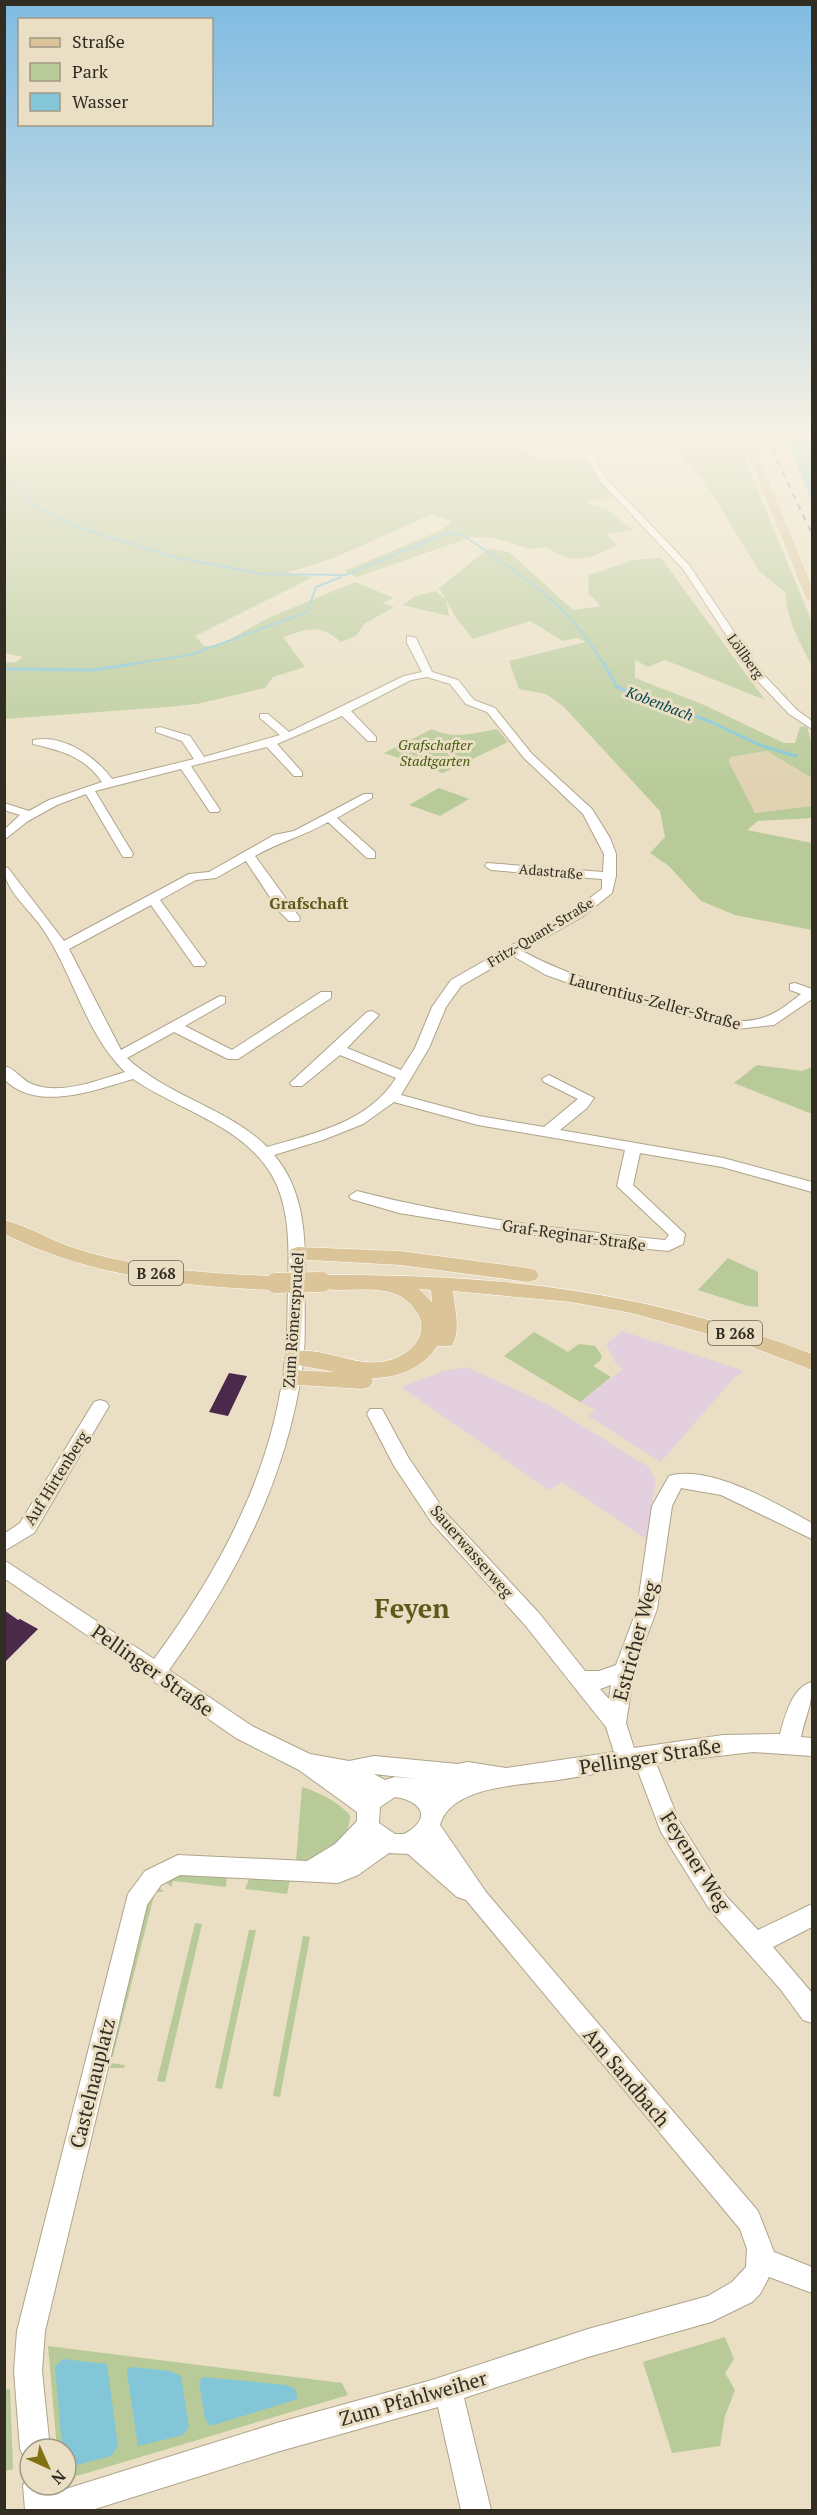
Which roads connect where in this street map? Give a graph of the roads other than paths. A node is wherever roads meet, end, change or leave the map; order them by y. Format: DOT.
graph roads {
  1 [pos="675,555"];
  2 [pos="795,555"];
  3 [pos="813,599"];
  4 [pos="411,638"];
  5 [pos="427,674"];
  6 [pos="343,710"];
  7 [pos="264,716"];
  8 [pos="813,726"];
  9 [pos="160,730"];
  10 [pos="287,736"];
  11 [pos="372,739"];
  12 [pos="37,742"];
  13 [pos="270,743"];
  14 [pos="201,761"];
  15 [pos="184,765"];
  16 [pos="298,774"];
  17 [pos="109,783"];
  18 [pos="89,790"];
  19 [pos="368,796"];
  20 [pos="4,806"];
  21 [pos="214,810"];
  22 [pos="28,814"];
  23 [pos="329,817"];
  24 [pos="4,837"];
  25 [pos="127,854"];
  26 [pos="249,855"];
  27 [pos="371,855"];
  28 [pos="491,866"];
  29 [pos="4,871"];
  30 [pos="610,876"];
  31 [pos="153,899"];
  32 [pos="294,918"];
  33 [pos="62,948"];
  34 [pos="513,951"];
  35 [pos="199,963"];
  36 [pos="795,987"];
  37 [pos="326,995"];
  38 [pos="220,1000"];
  39 [pos="372,1015"];
  40 [pos="174,1026"];
  41 [pos="338,1049"];
  42 [pos="119,1057"];
  43 [pos="4,1070"];
  44 [pos="135,1074"];
  45 [pos="406,1077"];
  46 [pos="549,1079"];
  47 [pos="297,1083"];
  48 [pos="392,1097"];
  49 [pos="546,1133"];
  50 [pos="633,1148"];
  51 [pos="264,1153"];
  52 [pos="813,1187"];
  53 [pos="357,1196"];
  54 [pos="4,1226"];
  55 [pos="298,1254"];
  56 [pos="385,1281"];
  57 [pos="441,1282"];
  58 [pos="655,1310"];
  59 [pos="813,1362"];
  60 [pos="293,1368"];
  61 [pos="100,1406"];
  62 [pos="376,1414"];
  63 [pos="805,1528"];
  64 [pos="4,1544"];
  65 [pos="4,1567"];
  66 [pos="624,1671"];
  67 [pos="155,1673"];
  68 [pos="581,1679"];
  69 [pos="813,1690"];
  70 [pos="615,1723"];
  71 [pos="789,1743"];
  72 [pos="813,1747"];
  73 [pos="635,1758"];
  74 [pos="308,1763"];
  75 [pos="349,1770"];
  76 [pos="456,1773"];
  77 [pos="512,1776"];
  78 [pos="385,1790"];
  79 [pos="415,1790"];
  80 [pos="368,1816"];
  81 [pos="430,1818"];
  82 [pos="387,1842"];
  83 [pos="410,1842"];
  84 [pos="306,1872"];
  85 [pos="478,1899"];
  86 [pos="813,1916"];
  87 [pos="755,1944"];
  88 [pos="813,2012"];
  89 [pos="762,2261"];
  90 [pos="813,2280"];
  91 [pos="448,2389"];
  92 [pos="34,2437"];
  93 [pos="472,2509"];
  94 [pos="43,2511"];
  1 -- 8 [label="street, Löllberg"];
  2 -- 3 [label="main road"];
  4 -- 5 [label="street"];
  5 -- 6 [label="street"];
  5 -- 30 [label="street"];
  6 -- 10 [label="street"];
  6 -- 11 [label="street"];
  7 -- 10 [label="street"];
  9 -- 14 [label="street"];
  10 -- 13 [label="street"];
  12 -- 17 [label="street"];
  13 -- 14 [label="street"];
  13 -- 16 [label="street"];
  14 -- 15 [label="street"];
  15 -- 17 [label="street"];
  15 -- 21 [label="street"];
  17 -- 18 [label="street"];
  18 -- 22 [label="street"];
  18 -- 25 [label="street"];
  19 -- 23 [label="street"];
  20 -- 22 [label="street"];
  22 -- 24 [label="street"];
  23 -- 26 [label="street"];
  23 -- 27 [label="street"];
  26 -- 31 [label="street"];
  26 -- 32 [label="street"];
  28 -- 30 [label="street, Adastraße"];
  29 -- 33 [label="street, Zum Römersprudel"];
  30 -- 34 [label="street, Fritz-Quant-Straße"];
  31 -- 33 [label="street"];
  31 -- 35 [label="street"];
  33 -- 42 [label="street, Zum Römersprudel"];
  34 -- 36 [label="street, Laurentius-Zeller-Straße"];
  34 -- 45 [label="street, Fritz-Quant-Straße"];
  37 -- 40 [label="street"];
  38 -- 40 [label="street"];
  39 -- 41 [label="street"];
  40 -- 42 [label="street"];
  41 -- 45 [label="street"];
  41 -- 47 [label="street"];
  42 -- 44 [label="street, Zum Römersprudel"];
  43 -- 44 [label="street"];
  44 -- 51 [label="street, Zum Römersprudel"];
  45 -- 48 [label="street, Fritz-Quant-Straße"];
  46 -- 49 [label="street"];
  48 -- 49 [label="street"];
  48 -- 51 [label="street, Fritz-Quant-Straße"];
  49 -- 50 [label="street"];
  50 -- 52 [label="street"];
  50 -- 53 [label="street, Graf-Reginar-Straße"];
  51 -- 55 [label="street, Zum Römersprudel"];
  54 -- 56 [label="main road, B 268, bridge"];
  55 -- 58 [label="main road"];
  55 -- 60 [label="street, Zum Römersprudel"];
  56 -- 57 [label="main road, B 268"];
  56 -- 60 [label="main road"];
  57 -- 58 [label="main road, B 268"];
  57 -- 60 [label="main road"];
  58 -- 59 [label="main road, B 268"];
  60 -- 67 [label="street, Zum Römersprudel"];
  61 -- 64 [label="street, Auf Hirtenberg"];
  62 -- 68 [label="street, Sauerwasserweg"];
  63 -- 66 [label="street, Estricher Weg"];
  65 -- 67 [label="street, Pellinger Straße"];
  66 -- 68 [label="street"];
  66 -- 70 [label="street, Estricher Weg"];
  67 -- 74 [label="street, Pellinger Straße"];
  68 -- 70 [label="street, Sauerwasserweg"];
  69 -- 71 [label="street"];
  70 -- 73 [label="street, Estricher Weg"];
  71 -- 72 [label="street, Pellinger Straße"];
  71 -- 73 [label="street, Pellinger Straße"];
  73 -- 77 [label="street, Pellinger Straße"];
  73 -- 87 [label="street, Feyener Weg"];
  74 -- 75 [label="street, Pellinger Straße"];
  74 -- 80 [label="street, Pellinger Straße"];
  75 -- 76 [label="street, Pellinger Straße"];
  75 -- 78 [label="street, Pellinger Straße"];
  76 -- 77 [label="street, Pellinger Straße"];
  76 -- 79 [label="street, Pellinger Straße"];
  77 -- 81 [label="street, Pellinger Straße"];
  78 -- 79 [label="street"];
  78 -- 80 [label="street"];
  79 -- 81 [label="street"];
  80 -- 82 [label="street"];
  80 -- 84 [label="street"];
  81 -- 83 [label="street"];
  81 -- 85 [label="street, Am Sandbach"];
  82 -- 83 [label="street"];
  82 -- 84 [label="street, Castelnauplatz"];
  83 -- 85 [label="street, Am Sandbach"];
  84 -- 92 [label="street, Castelnauplatz"];
  85 -- 89 [label="street, Am Sandbach"];
  86 -- 87 [label="street"];
  87 -- 88 [label="street, Feyener Weg"];
  89 -- 90 [label="street"];
  89 -- 91 [label="street, Zum Pfahlweiher"];
  91 -- 93 [label="street"];
  91 -- 94 [label="street, Zum Pfahlweiher"];
}
